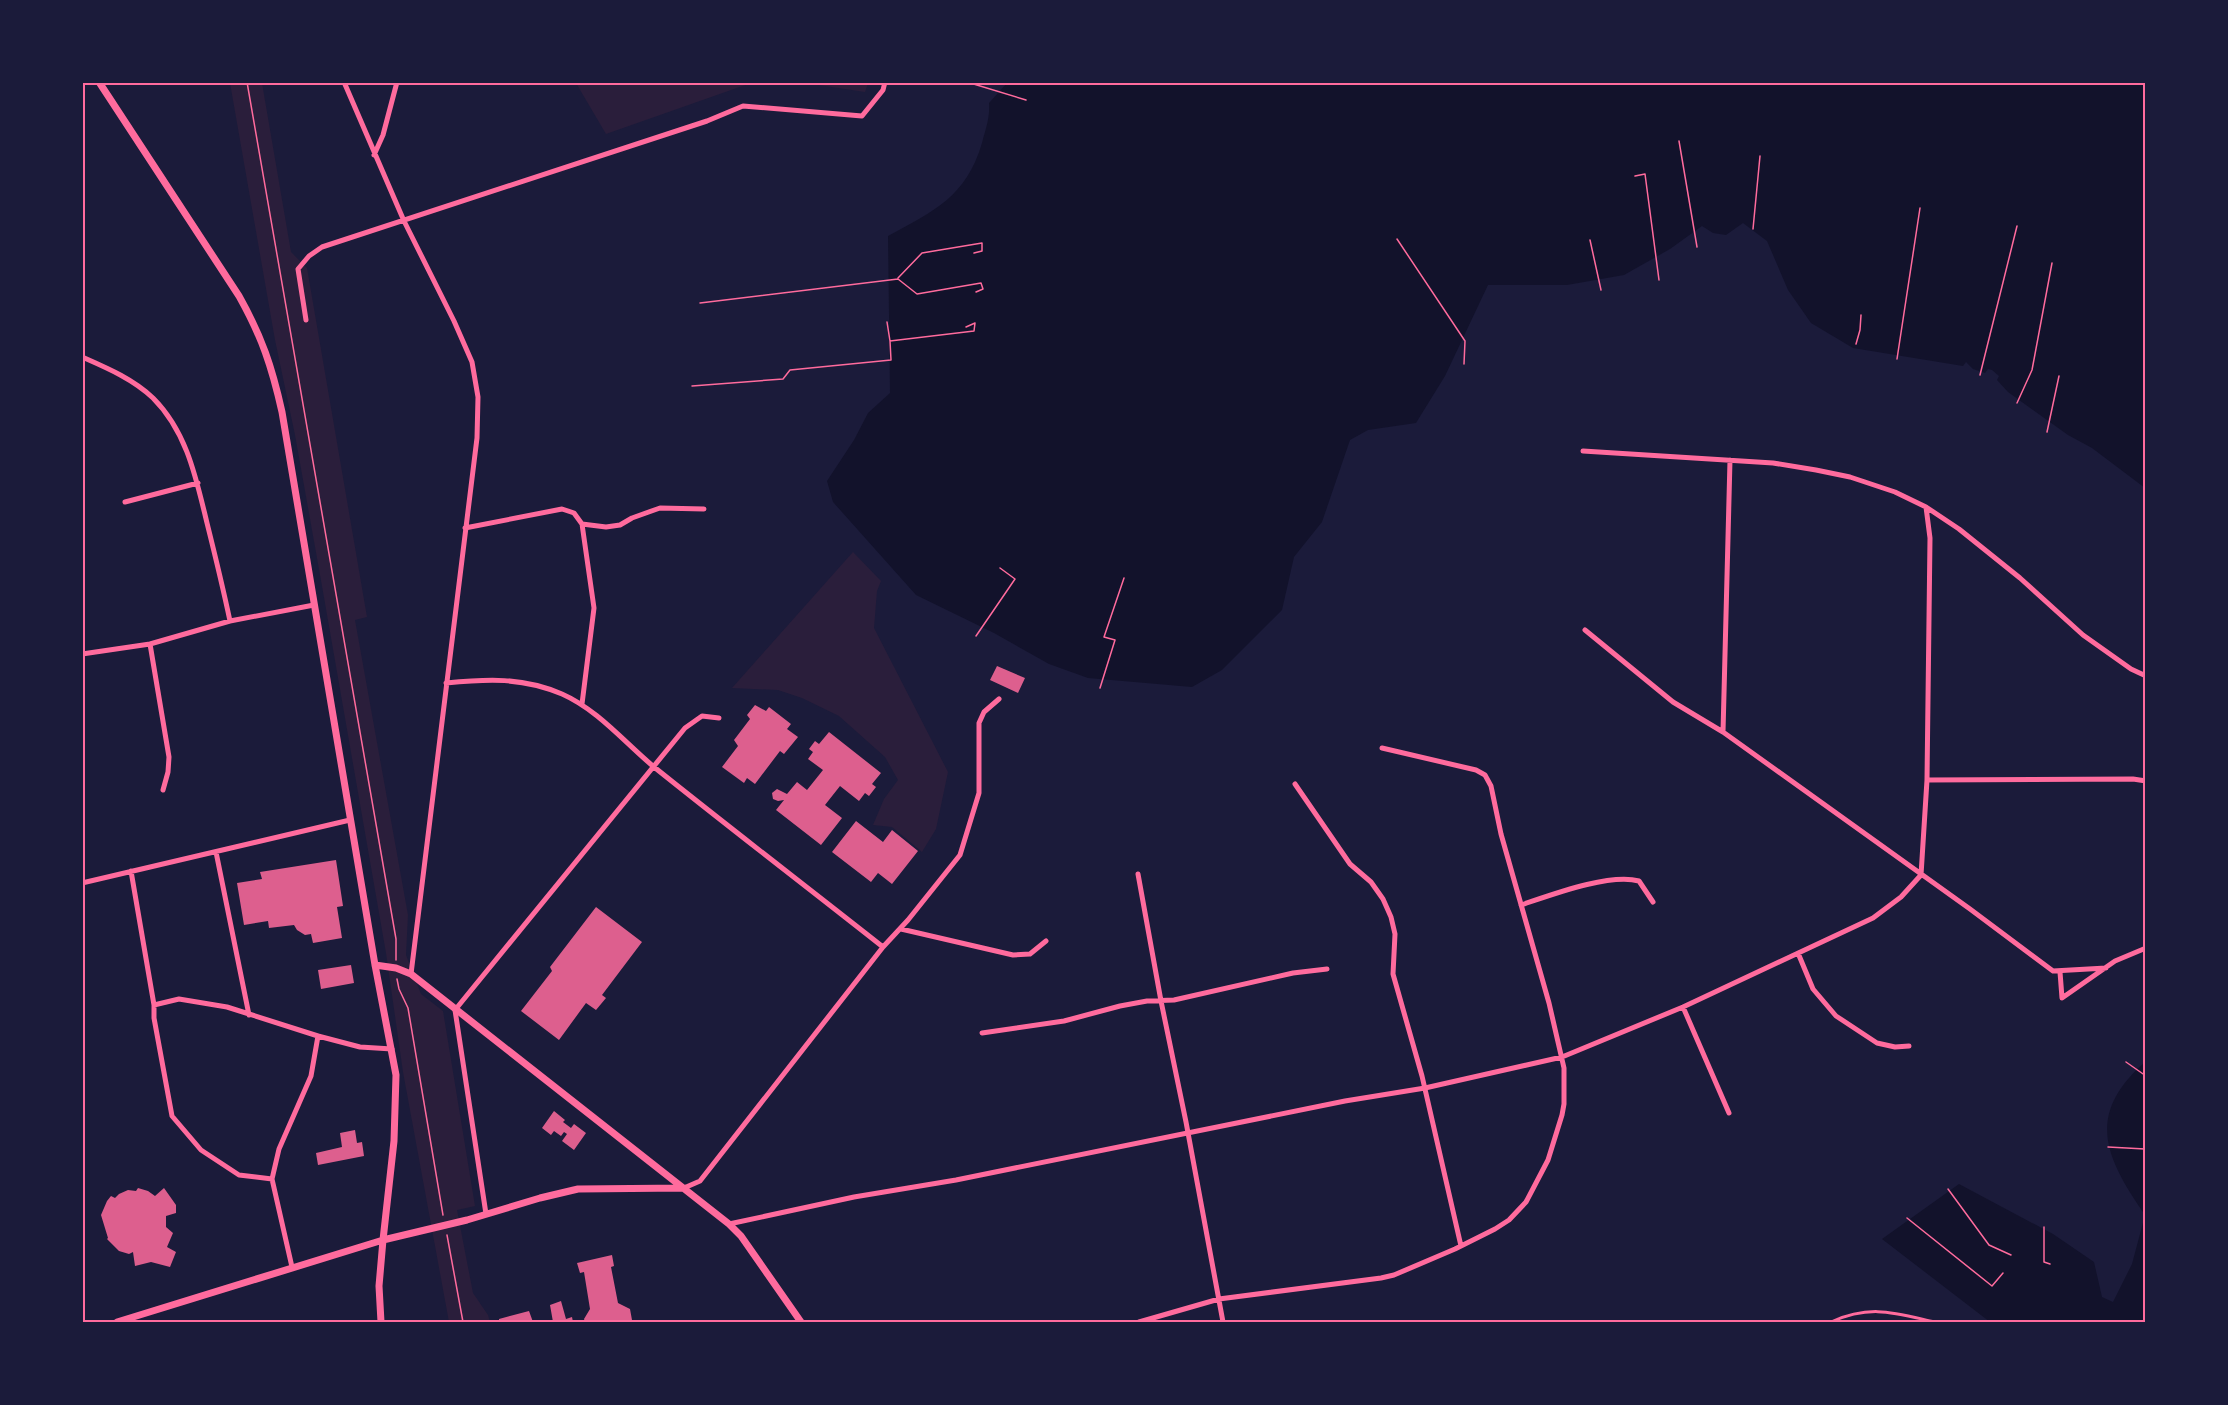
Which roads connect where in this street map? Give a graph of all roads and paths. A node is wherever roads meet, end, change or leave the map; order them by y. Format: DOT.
graph roads {
  1 [pos="99,82"];
  2 [pos="247,82"];
  3 [pos="344,82"];
  4 [pos="397,82"];
  5 [pos="885,82"];
  6 [pos="967,82"];
  7 [pos="1026,100"];
  8 [pos="1679,141"];
  9 [pos="374,155"];
  10 [pos="1760,156"];
  11 [pos="1635,177"];
  12 [pos="1920,208"];
  13 [pos="404,221"];
  14 [pos="2017,226"];
  15 [pos="1754,229"];
  16 [pos="1397,239"];
  17 [pos="1590,240"];
  18 [pos="1697,247"];
  19 [pos="974,253"];
  20 [pos="2052,263"];
  21 [pos="898,279"];
  22 [pos="1659,280"];
  23 [pos="1601,290"];
  24 [pos="976,292"];
  25 [pos="700,303"];
  26 [pos="1861,315"];
  27 [pos="306,320"];
  28 [pos="887,322"];
  29 [pos="966,327"];
  30 [pos="890,341"];
  31 [pos="1856,344"];
  32 [pos="82,357"];
  33 [pos="1897,359"];
  34 [pos="1464,364"];
  35 [pos="1980,375"];
  36 [pos="2059,376"];
  37 [pos="692,386"];
  38 [pos="2017,403"];
  39 [pos="2047,432"];
  40 [pos="1583,451"];
  41 [pos="1730,460"];
  42 [pos="198,483"];
  43 [pos="125,502"];
  44 [pos="1926,507"];
  45 [pos="704,509"];
  46 [pos="582,524"];
  47 [pos="465,528"];
  48 [pos="1000,568"];
  49 [pos="1124,578"];
  50 [pos="314,605"];
  51 [pos="230,621"];
  52 [pos="1585,630"];
  53 [pos="976,636"];
  54 [pos="150,644"];
  55 [pos="82,654"];
  56 [pos="2145,676"];
  57 [pos="446,683"];
  58 [pos="1100,688"];
  59 [pos="999,699"];
  60 [pos="582,704"];
  61 [pos="719,718"];
  62 [pos="1723,732"];
  63 [pos="1382,748"];
  64 [pos="652,765"];
  65 [pos="1927,780"];
  66 [pos="2145,781"];
  67 [pos="1295,784"];
  68 [pos="163,790"];
  69 [pos="350,820"];
  70 [pos="216,852"];
  71 [pos="131,871"];
  72 [pos="1138,874"];
  73 [pos="1921,875"];
  74 [pos="82,883"];
  75 [pos="1653,902"];
  76 [pos="1521,905"];
  77 [pos="900,929"];
  78 [pos="1046,941"];
  79 [pos="883,947"];
  80 [pos="2145,948"];
  81 [pos="1798,953"];
  82 [pos="395,955"];
  83 [pos="375,965"];
  84 [pos="2106,968"];
  85 [pos="1328,969"];
  86 [pos="2060,972"];
  87 [pos="411,974"];
  88 [pos="397,977"];
  89 [pos="1161,1001"];
  90 [pos="154,1005"];
  91 [pos="1683,1007"];
  92 [pos="455,1010"];
  93 [pos="249,1015"];
  94 [pos="981,1033"];
  95 [pos="318,1036"];
  96 [pos="1909,1046"];
  97 [pos="393,1049"];
  98 [pos="1562,1057"];
  99 [pos="2126,1062"];
  100 [pos="2145,1076"];
  101 [pos="1425,1088"];
  102 [pos="1729,1113"];
  103 [pos="1188,1133"];
  104 [pos="2108,1147"];
  105 [pos="2145,1154"];
  106 [pos="272,1179"];
  107 [pos="684,1188"];
  108 [pos="1948,1190"];
  109 [pos="486,1214"];
  110 [pos="1908,1218"];
  111 [pos="729,1224"];
  112 [pos="445,1226"];
  113 [pos="2044,1227"];
  114 [pos="383,1240"];
  115 [pos="1461,1246"];
  116 [pos="2011,1255"];
  117 [pos="2050,1264"];
  118 [pos="292,1266"];
  119 [pos="2003,1273"];
  120 [pos="1219,1299"];
  121 [pos="117,1323"];
  122 [pos="381,1323"];
  123 [pos="463,1323"];
  124 [pos="801,1323"];
  125 [pos="1138,1323"];
  126 [pos="1223,1323"];
  127 [pos="1831,1323"];
  128 [pos="1935,1323"];
  1 -- 50 [label="street"];
  2 -- 82 [label="path"];
  3 -- 9 [label="street"];
  4 -- 9 [label="street"];
  5 -- 13 [label="street"];
  6 -- 7 [label="path"];
  8 -- 18 [label="path"];
  9 -- 13 [label="street"];
  10 -- 15 [label="path"];
  11 -- 22 [label="path"];
  12 -- 33 [label="path"];
  13 -- 27 [label="street"];
  13 -- 47 [label="street"];
  14 -- 35 [label="path"];
  16 -- 34 [label="path"];
  17 -- 23 [label="path"];
  19 -- 21 [label="path"];
  20 -- 38 [label="path"];
  21 -- 24 [label="path"];
  21 -- 25 [label="path"];
  26 -- 31 [label="path"];
  28 -- 30 [label="path"];
  29 -- 30 [label="path"];
  30 -- 37 [label="path"];
  32 -- 42 [label="street"];
  36 -- 39 [label="path"];
  40 -- 41 [label="street"];
  41 -- 44 [label="street"];
  41 -- 62 [label="street"];
  42 -- 43 [label="street"];
  42 -- 51 [label="street"];
  44 -- 56 [label="street"];
  44 -- 65 [label="street"];
  45 -- 46 [label="street"];
  46 -- 47 [label="street"];
  46 -- 60 [label="street"];
  47 -- 57 [label="street"];
  48 -- 53 [label="path"];
  49 -- 58 [label="path"];
  50 -- 51 [label="street"];
  50 -- 69 [label="street"];
  51 -- 54 [label="street"];
  52 -- 62 [label="street"];
  54 -- 55 [label="street"];
  54 -- 68 [label="street"];
  57 -- 60 [label="street"];
  57 -- 87 [label="street"];
  59 -- 77 [label="street"];
  60 -- 64 [label="street"];
  61 -- 64 [label="street"];
  62 -- 73 [label="street"];
  63 -- 76 [label="street"];
  64 -- 79 [label="street"];
  64 -- 92 [label="street"];
  65 -- 66 [label="street"];
  65 -- 73 [label="street"];
  67 -- 101 [label="street"];
  69 -- 70 [label="street"];
  69 -- 83 [label="street"];
  70 -- 71 [label="street"];
  70 -- 93 [label="street"];
  71 -- 74 [label="street"];
  71 -- 90 [label="street"];
  72 -- 89 [label="street"];
  73 -- 81 [label="street"];
  73 -- 86 [label="street"];
  75 -- 76 [label="street"];
  76 -- 98 [label="street"];
  77 -- 78 [label="street"];
  77 -- 79 [label="street"];
  79 -- 107 [label="street"];
  80 -- 84 [label="street"];
  81 -- 91 [label="street"];
  81 -- 96 [label="street"];
  83 -- 87 [label="street"];
  83 -- 97 [label="street"];
  84 -- 86 [label="street"];
  84 -- 86 [label="street"];
  85 -- 89 [label="street"];
  87 -- 92 [label="street"];
  88 -- 112 [label="path"];
  89 -- 94 [label="street"];
  89 -- 103 [label="street"];
  90 -- 93 [label="street"];
  90 -- 106 [label="street"];
  91 -- 98 [label="street"];
  91 -- 102 [label="street"];
  92 -- 107 [label="street"];
  92 -- 109 [label="street"];
  93 -- 95 [label="street"];
  95 -- 97 [label="street"];
  95 -- 106 [label="street"];
  97 -- 114 [label="street"];
  98 -- 101 [label="street"];
  98 -- 115 [label="street"];
  99 -- 100 [label="path"];
  101 -- 103 [label="street"];
  101 -- 115 [label="street"];
  103 -- 111 [label="street"];
  103 -- 120 [label="street"];
  104 -- 105 [label="path"];
  106 -- 118 [label="street"];
  107 -- 109 [label="street"];
  107 -- 111 [label="street"];
  108 -- 116 [label="path"];
  109 -- 112 [label="street"];
  110 -- 119 [label="path"];
  111 -- 124 [label="street"];
  112 -- 114 [label="street"];
  112 -- 123 [label="path"];
  113 -- 117 [label="path"];
  114 -- 118 [label="street"];
  114 -- 122 [label="street"];
  115 -- 120 [label="street"];
  118 -- 121 [label="street"];
  120 -- 125 [label="street"];
  120 -- 126 [label="street"];
  127 -- 128 [label="lane"];
}
